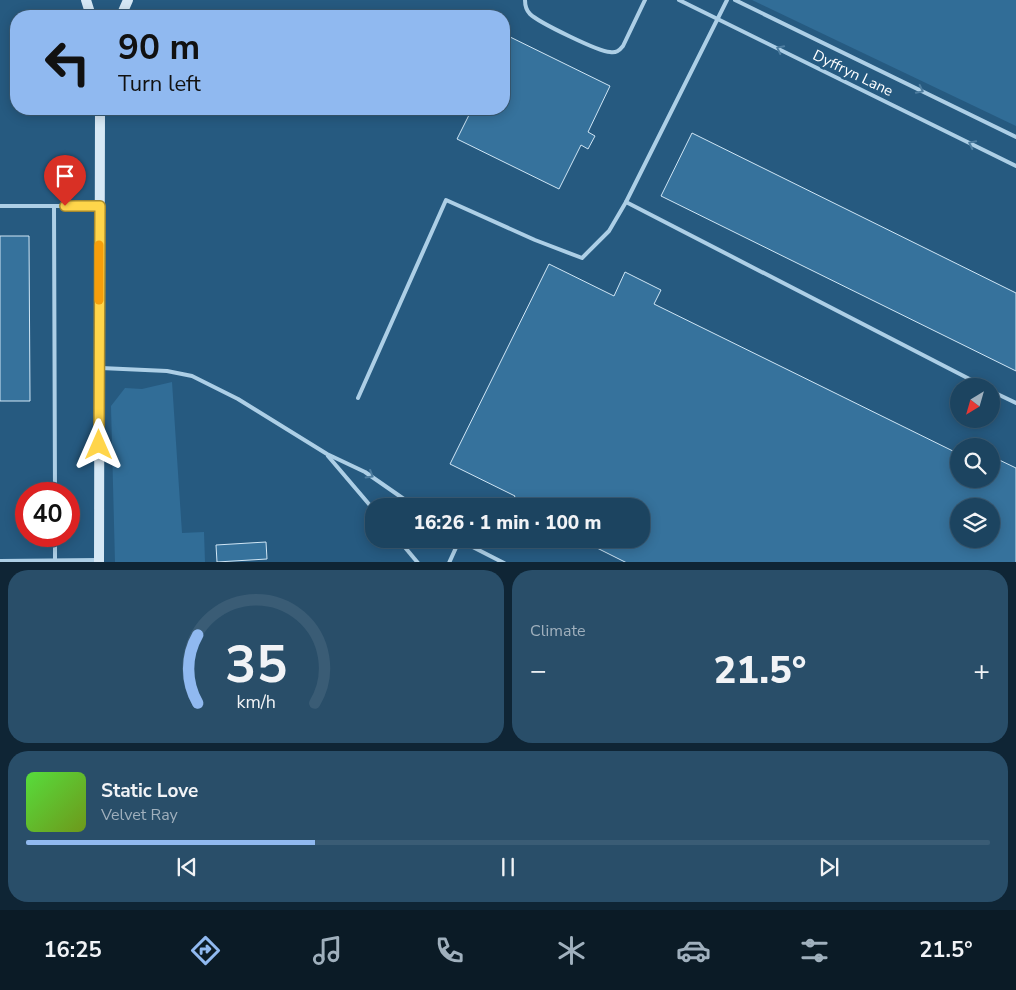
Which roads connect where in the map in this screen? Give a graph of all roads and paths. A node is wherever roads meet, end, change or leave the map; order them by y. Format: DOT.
graph roads {
  1 [pos="525,0"];
  2 [pos="645,0"];
  3 [pos="679,0"];
  4 [pos="727,0"];
  5 [pos="735,0"];
  6 [pos="718,18"];
  7 [pos="100,115"];
  8 [pos="1016,137"];
  9 [pos="1016,166"];
  10 [pos="626,202"];
  11 [pos="0,206"];
  12 [pos="54,206"];
  13 [pos="100,206"];
  14 [pos="99,368"];
  15 [pos="967,378"];
  16 [pos="1000,395"];
  17 [pos="358,398"];
  18 [pos="1016,403"];
  19 [pos="327,454"];
  20 [pos="55,482"];
  21 [pos="402,498"];
  22 [pos="365,499"];
  23 [pos="55,547"];
  24 [pos="406,548"];
  25 [pos="455,548"];
  26 [pos="475,548"];
  27 [pos="0,561"];
  28 [pos="99,561"];
  29 [pos="55,562"];
  30 [pos="418,562"];
  31 [pos="449,562"];
  32 [pos="504,562"];
  1 -- 2 [label="lane"];
  3 -- 6 [label="lane, Dyffryn Lane"];
  4 -- 6 [label="lane"];
  5 -- 8 [label="lane, Dyffryn Lane, one-way"];
  9 -- 6 [label="lane, Dyffryn Lane, one-way"];
  6 -- 10 [label="lane"];
  7 -- 13 [label="street"];
  10 -- 15 [label="lane"];
  10 -- 17 [label="lane"];
  11 -- 12 [label="lane"];
  12 -- 13 [label="lane"];
  12 -- 20 [label="lane"];
  13 -- 14 [label="street"];
  14 -- 19 [label="lane"];
  14 -- 28 [label="street"];
  16 -- 18 [label="lane"];
  19 -- 21 [label="lane, one-way"];
  19 -- 22 [label="lane"];
  23 -- 29 [label="lane"];
  24 -- 30 [label="lane"];
  25 -- 31 [label="lane"];
  26 -- 32 [label="lane"];
  27 -- 29 [label="lane"];
  28 -- 29 [label="lane"];
}
